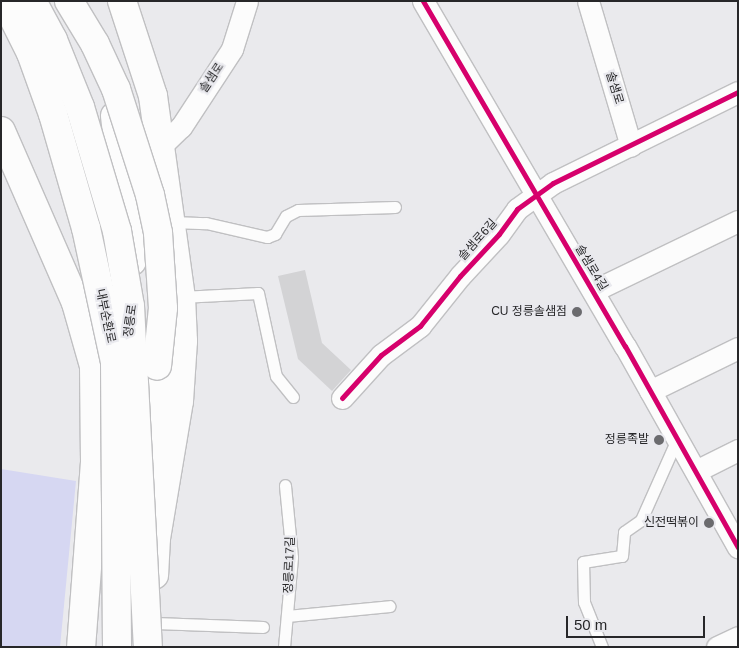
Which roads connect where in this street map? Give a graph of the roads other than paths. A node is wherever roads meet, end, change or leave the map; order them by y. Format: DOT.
graph roads {
  1 [pos="5,1"];
  2 [pos="32,1"];
  3 [pos="70,1"];
  4 [pos="77,1"];
  5 [pos="122,1"];
  6 [pos="246,1"];
  7 [pos="423,1"];
  8 [pos="588,1"];
  9 [pos="738,92"];
  10 [pos="1,130"];
  11 [pos="161,146"];
  12 [pos="631,146"];
  13 [pos="536,195"];
  14 [pos="395,207"];
  15 [pos="738,221"];
  16 [pos="172,222"];
  17 [pos="593,291"];
  18 [pos="190,296"];
  19 [pos="738,348"];
  20 [pos="650,391"];
  21 [pos="293,397"];
  22 [pos="342,398"];
  23 [pos="677,439"];
  24 [pos="738,450"];
  25 [pos="702,468"];
  26 [pos="285,485"];
  27 [pos="738,547"];
  28 [pos="390,606"];
  29 [pos="287,616"];
  30 [pos="263,627"];
  31 [pos="738,637"];
  32 [pos="151,639"];
  33 [pos="81,647"];
  34 [pos="108,647"];
  35 [pos="117,647"];
  36 [pos="132,647"];
  37 [pos="284,647"];
  38 [pos="602,647"];
  39 [pos="718,647"];
  1 -- 35 [label="main road, 내부순환로, bridge"];
  2 -- 32 [label="main road, 내부순환로, bridge"];
  3 -- 36 [label="main road, bridge"];
  4 -- 34 [label="main road, 정릉로"];
  5 -- 11 [label="main road"];
  6 -- 11 [label="street, 솔샘로"];
  7 -- 13 [label="street, 솔샘로4길"];
  8 -- 12 [label="street, 솔샘로"];
  9 -- 12 [label="street, 솔샘로6길"];
  10 -- 33 [label="main road"];
  11 -- 16 [label="main road"];
  12 -- 13 [label="street, 솔샘로6길"];
  13 -- 17 [label="street, 솔샘로4길"];
  13 -- 22 [label="street, 솔샘로6길"];
  14 -- 16 [label="lane"];
  15 -- 17 [label="street"];
  16 -- 18 [label="main road"];
  17 -- 20 [label="street, 솔샘로4길"];
  18 -- 21 [label="lane"];
  18 -- 32 [label="main road"];
  19 -- 20 [label="street"];
  20 -- 23 [label="street, 솔샘로4길"];
  23 -- 27 [label="street, 솔샘로4길"];
  23 -- 38 [label="lane"];
  24 -- 25 [label="street"];
  26 -- 29 [label="lane, 정릉로17길"];
  28 -- 29 [label="lane"];
  29 -- 37 [label="lane, 정릉로17길"];
  30 -- 32 [label="lane"];
  31 -- 39 [label="street"];
}
